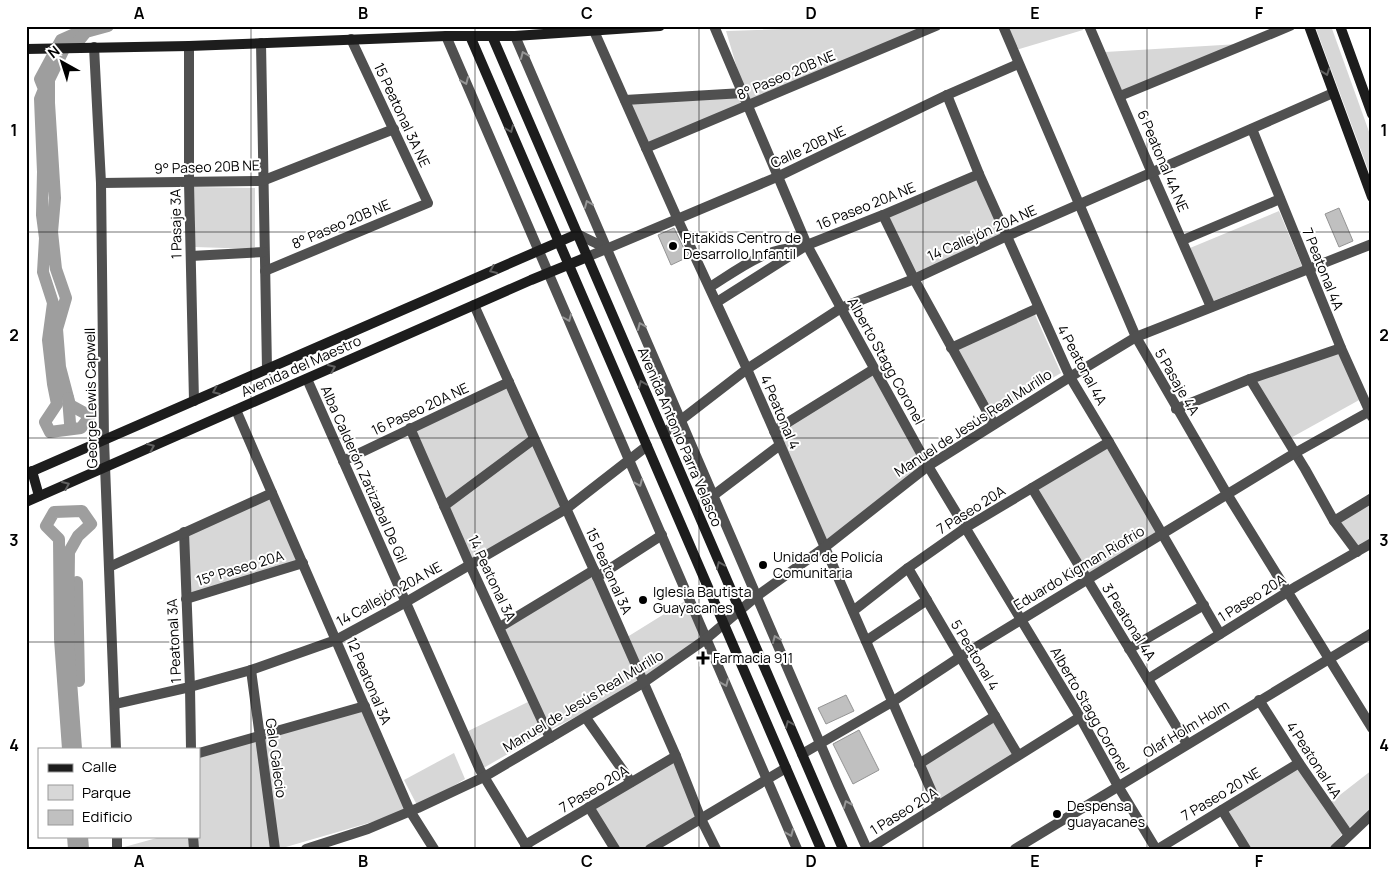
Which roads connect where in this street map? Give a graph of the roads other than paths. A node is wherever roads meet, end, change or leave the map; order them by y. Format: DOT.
graph roads {
  1 [pos="660,26"];
  2 [pos="714,26"];
  3 [pos="936,26"];
  4 [pos="1003,26"];
  5 [pos="1090,26"];
  6 [pos="1290,26"];
  7 [pos="1309,26"];
  8 [pos="1340,26"];
  9 [pos="594,31"];
  10 [pos="446,36"];
  11 [pos="470,36"];
  12 [pos="492,36"];
  13 [pos="515,36"];
  14 [pos="351,39"];
  15 [pos="261,42"];
  16 [pos="189,46"];
  17 [pos="94,47"];
  18 [pos="26,49"];
  19 [pos="1018,64"];
  20 [pos="743,93"];
  21 [pos="1333,93"];
  22 [pos="947,95"];
  23 [pos="1120,96"];
  24 [pos="625,100"];
  25 [pos="748,106"];
  26 [pos="1372,114"];
  27 [pos="394,129"];
  28 [pos="1252,129"];
  29 [pos="646,148"];
  30 [pos="979,174"];
  31 [pos="1152,174"];
  32 [pos="777,177"];
  33 [pos="262,181"];
  34 [pos="189,182"];
  35 [pos="101,183"];
  36 [pos="1372,197"];
  37 [pos="1280,199"];
  38 [pos="428,203"];
  39 [pos="1080,204"];
  40 [pos="883,215"];
  41 [pos="678,220"];
  42 [pos="578,234"];
  43 [pos="1007,236"];
  44 [pos="1182,240"];
  45 [pos="558,242"];
  46 [pos="1372,244"];
  47 [pos="804,246"];
  48 [pos="608,249"];
  49 [pos="538,251"];
  50 [pos="264,252"];
  51 [pos="190,256"];
  52 [pos="588,257"];
  53 [pos="569,265"];
  54 [pos="1308,268"];
  55 [pos="264,272"];
  56 [pos="548,274"];
  57 [pos="914,279"];
  58 [pos="710,287"];
  59 [pos="717,302"];
  60 [pos="474,306"];
  61 [pos="1211,307"];
  62 [pos="841,308"];
  63 [pos="1038,308"];
  64 [pos="1136,337"];
  65 [pos="951,348"];
  66 [pos="1340,348"];
  67 [pos="267,369"];
  68 [pos="747,369"];
  69 [pos="874,369"];
  70 [pos="1070,377"];
  71 [pos="307,379"];
  72 [pos="1250,379"];
  73 [pos="509,382"];
  74 [pos="194,400"];
  75 [pos="1176,408"];
  76 [pos="236,410"];
  77 [pos="1371,413"];
  78 [pos="681,420"];
  79 [pos="994,424"];
  80 [pos="410,428"];
  81 [pos="774,431"];
  82 [pos="664,433"];
  83 [pos="534,439"];
  84 [pos="104,440"];
  85 [pos="1109,442"];
  86 [pos="646,446"];
  87 [pos="780,446"];
  88 [pos="1295,452"];
  89 [pos="343,460"];
  90 [pos="629,460"];
  91 [pos="928,466"];
  92 [pos="106,467"];
  93 [pos="29,473"];
  94 [pos="1032,488"];
  95 [pos="272,493"];
  96 [pos="1226,494"];
  97 [pos="714,495"];
  98 [pos="40,496"];
  99 [pos="1372,498"];
  100 [pos="26,502"];
  101 [pos="444,506"];
  102 [pos="566,509"];
  103 [pos="1334,521"];
  104 [pos="965,528"];
  105 [pos="184,532"];
  106 [pos="1162,534"];
  107 [pos="662,535"];
  108 [pos="1372,543"];
  109 [pos="825,547"];
  110 [pos="1356,552"];
  111 [pos="303,564"];
  112 [pos="470,565"];
  113 [pos="109,567"];
  114 [pos="908,568"];
  115 [pos="595,574"];
  116 [pos="1087,580"];
  117 [pos="1287,592"];
  118 [pos="757,596"];
  119 [pos="186,599"];
  120 [pos="926,600"];
  121 [pos="406,602"];
  122 [pos="1204,605"];
  123 [pos="740,610"];
  124 [pos="854,611"];
  125 [pos="1021,620"];
  126 [pos="723,623"];
  127 [pos="500,628"];
  128 [pos="1372,632"];
  129 [pos="1220,634"];
  130 [pos="706,639"];
  131 [pos="336,640"];
  132 [pos="866,641"];
  133 [pos="1130,649"];
  134 [pos="960,657"];
  135 [pos="1328,659"];
  136 [pos="251,670"];
  137 [pos="1148,679"];
  138 [pos="643,683"];
  139 [pos="190,687"];
  140 [pos="1259,700"];
  141 [pos="892,702"];
  142 [pos="115,704"];
  143 [pos="364,706"];
  144 [pos="995,716"];
  145 [pos="1080,717"];
  146 [pos="586,718"];
  147 [pos="1372,727"];
  148 [pos="259,736"];
  149 [pos="550,738"];
  150 [pos="821,744"];
  151 [pos="1187,744"];
  152 [pos="116,748"];
  153 [pos="191,748"];
  154 [pos="200,753"];
  155 [pos="802,754"];
  156 [pos="676,756"];
  157 [pos="1018,756"];
  158 [pos="1298,763"];
  159 [pos="919,764"];
  160 [pos="786,768"];
  161 [pos="484,777"];
  162 [pos="767,780"];
  163 [pos="631,782"];
  164 [pos="1118,786"];
  165 [pos="938,806"];
  166 [pos="589,807"];
  167 [pos="1222,810"];
  168 [pos="410,811"];
  169 [pos="1372,814"];
  170 [pos="701,819"];
  171 [pos="1348,834"];
  172 [pos="526,847"];
  173 [pos="275,849"];
  174 [pos="306,849"];
  175 [pos="434,849"];
  176 [pos="615,849"];
  177 [pos="650,849"];
  178 [pos="716,849"];
  179 [pos="797,849"];
  180 [pos="821,849"];
  181 [pos="843,849"];
  182 [pos="868,849"];
  183 [pos="1015,849"];
  184 [pos="1157,849"];
  185 [pos="1246,849"];
  186 [pos="1334,849"];
  1 -- 9 [label="street"];
  2 -- 20 [label="street, Alberto Stagg Coronel"];
  3 -- 25 [label="street, 8° Paseo 20B NE"];
  4 -- 19 [label="street, 5 Pasaje 4A"];
  5 -- 23 [label="street, 6 Peatonal 4A NE"];
  6 -- 23 [label="street"];
  7 -- 21 [label="street, one-way"];
  8 -- 26 [label="street"];
  9 -- 13 [label="street"];
  9 -- 24 [label="street, 4 Peatonal 4"];
  10 -- 11 [label="street"];
  10 -- 14 [label="street"];
  10 -- 49 [label="street, one-way"];
  11 -- 12 [label="street"];
  11 -- 45 [label="street, one-way"];
  12 -- 13 [label="street"];
  12 -- 42 [label="street, Avenida Antonio Parra Velasco"];
  48 -- 13 [label="street, Avenida Antonio Parra Velasco, one-way"];
  14 -- 15 [label="street"];
  14 -- 27 [label="street, 15 Peatonal 3A NE"];
  15 -- 16 [label="street"];
  15 -- 33 [label="street"];
  16 -- 17 [label="street"];
  16 -- 34 [label="street, 1 Pasaje 3A"];
  17 -- 18 [label="street"];
  17 -- 35 [label="street, George Lewis Capwell"];
  19 -- 22 [label="street, Calle 20B NE"];
  19 -- 39 [label="street, 5 Pasaje 4A"];
  20 -- 24 [label="street"];
  20 -- 25 [label="street, Alberto Stagg Coronel"];
  21 -- 28 [label="street, 14 Callejón 20A NE"];
  21 -- 36 [label="street"];
  22 -- 30 [label="street, 4 Peatonal 4A"];
  22 -- 32 [label="street, Calle 20B NE"];
  23 -- 31 [label="street, 6 Peatonal 4A NE"];
  24 -- 29 [label="street, 4 Peatonal 4"];
  25 -- 29 [label="street, 8° Paseo 20B NE"];
  25 -- 32 [label="street, Alberto Stagg Coronel"];
  27 -- 33 [label="street, 9° Paseo 20B NE"];
  27 -- 38 [label="street, 15 Peatonal 3A NE"];
  28 -- 31 [label="street, 14 Callejón 20A NE"];
  28 -- 37 [label="street, 7 Peatonal 4A"];
  29 -- 41 [label="street, 4 Peatonal 4"];
  30 -- 40 [label="street, 16 Paseo 20A NE"];
  30 -- 43 [label="street, 4 Peatonal 4A"];
  31 -- 39 [label="street, 14 Callejón 20A NE"];
  31 -- 44 [label="street, 6 Peatonal 4A NE"];
  32 -- 41 [label="street, Calle 20B NE"];
  32 -- 47 [label="street, Alberto Stagg Coronel"];
  33 -- 34 [label="street, 9° Paseo 20B NE"];
  33 -- 50 [label="street"];
  34 -- 35 [label="street, 9° Paseo 20B NE"];
  34 -- 51 [label="street, 1 Pasaje 3A"];
  35 -- 84 [label="street, George Lewis Capwell"];
  37 -- 44 [label="street"];
  37 -- 54 [label="street, 7 Peatonal 4A"];
  38 -- 55 [label="street, 8° Paseo 20B NE"];
  39 -- 43 [label="street, 14 Callejón 20A NE"];
  39 -- 64 [label="street, 5 Pasaje 4A"];
  40 -- 47 [label="street, 16 Paseo 20A NE"];
  40 -- 57 [label="street"];
  41 -- 48 [label="street, Calle 20B NE"];
  41 -- 58 [label="street, 4 Peatonal 4"];
  42 -- 45 [label="street, Avenida del Maestro"];
  42 -- 48 [label="street"];
  42 -- 52 [label="street, Avenida Antonio Parra Velasco"];
  43 -- 57 [label="street, 14 Callejón 20A NE"];
  43 -- 63 [label="street, 4 Peatonal 4A"];
  44 -- 61 [label="street, 6 Peatonal 4A NE"];
  45 -- 49 [label="street, Avenida del Maestro"];
  45 -- 53 [label="street"];
  46 -- 54 [label="street, Manuel de Jesús Real Murillo"];
  47 -- 58 [label="street"];
  47 -- 59 [label="street, 16 Paseo 20A NE"];
  47 -- 62 [label="street, Alberto Stagg Coronel"];
  48 -- 52 [label="street, Calle 20B NE"];
  78 -- 48 [label="street, Avenida Antonio Parra Velasco, one-way"];
  49 -- 56 [label="street"];
  49 -- 67 [label="street, Avenida del Maestro, one-way"];
  50 -- 51 [label="street"];
  50 -- 55 [label="street"];
  51 -- 74 [label="street, 1 Pasaje 3A"];
  52 -- 53 [label="street, Avenida del Maestro"];
  82 -- 52 [label="street, Avenida Antonio Parra Velasco, one-way"];
  53 -- 56 [label="street, Avenida del Maestro"];
  53 -- 86 [label="street"];
  54 -- 61 [label="street, Manuel de Jesús Real Murillo"];
  54 -- 66 [label="street, 7 Peatonal 4A"];
  55 -- 67 [label="street"];
  56 -- 60 [label="street, Avenida del Maestro"];
  56 -- 90 [label="street, one-way"];
  57 -- 62 [label="street, 14 Callejón 20A NE"];
  57 -- 65 [label="street"];
  58 -- 59 [label="street, 4 Peatonal 4"];
  59 -- 68 [label="street, 4 Peatonal 4"];
  71 -- 60 [label="street, Avenida del Maestro, one-way"];
  60 -- 73 [label="street, 15 Peatonal 3A"];
  61 -- 64 [label="street, Manuel de Jesús Real Murillo"];
  62 -- 68 [label="street, 14 Callejón 20A NE"];
  62 -- 69 [label="street, Alberto Stagg Coronel"];
  63 -- 65 [label="street"];
  63 -- 70 [label="street, 4 Peatonal 4A"];
  64 -- 70 [label="street, Manuel de Jesús Real Murillo"];
  64 -- 75 [label="street, 5 Pasaje 4A"];
  65 -- 79 [label="street"];
  66 -- 72 [label="street"];
  66 -- 77 [label="street, 7 Peatonal 4A"];
  67 -- 74 [label="street, Avenida del Maestro, one-way"];
  68 -- 78 [label="street, 14 Callejón 20A NE"];
  68 -- 81 [label="street, 4 Peatonal 4"];
  69 -- 81 [label="street"];
  69 -- 91 [label="street, Alberto Stagg Coronel"];
  70 -- 79 [label="street, Manuel de Jesús Real Murillo"];
  70 -- 85 [label="street, 4 Peatonal 4A"];
  71 -- 76 [label="street, Avenida del Maestro"];
  71 -- 89 [label="street, Alba Calderón Zatizabal De Gil"];
  72 -- 75 [label="street"];
  72 -- 88 [label="street"];
  73 -- 80 [label="street, 16 Paseo 20A NE"];
  73 -- 83 [label="street, 15 Peatonal 3A"];
  74 -- 84 [label="street, Avenida del Maestro"];
  75 -- 96 [label="street, 5 Pasaje 4A"];
  92 -- 76 [label="street, Avenida del Maestro, one-way"];
  76 -- 95 [label="street, 12 Peatonal 3A"];
  77 -- 88 [label="street, Eduardo Kigman Riofrio"];
  78 -- 82 [label="street, 14 Callejón 20A NE"];
  78 -- 97 [label="street, Avenida Antonio Parra Velasco"];
  79 -- 91 [label="street, Manuel de Jesús Real Murillo"];
  80 -- 89 [label="street, 16 Paseo 20A NE"];
  80 -- 101 [label="street, 14 Peatonal 3A"];
  81 -- 87 [label="street, 4 Peatonal 4"];
  123 -- 82 [label="street, Avenida Antonio Parra Velasco, one-way"];
  83 -- 101 [label="street"];
  83 -- 102 [label="street, 15 Peatonal 3A"];
  84 -- 92 [label="street, George Lewis Capwell"];
  84 -- 93 [label="street, Avenida del Maestro"];
  85 -- 94 [label="street, 7 Paseo 20A"];
  85 -- 106 [label="street, 4 Peatonal 4A"];
  86 -- 90 [label="street, 14 Callejón 20A NE"];
  86 -- 126 [label="street"];
  87 -- 97 [label="street"];
  87 -- 109 [label="street, 4 Peatonal 4"];
  88 -- 96 [label="street, Eduardo Kigman Riofrio"];
  88 -- 103 [label="street"];
  89 -- 121 [label="street, Alba Calderón Zatizabal De Gil"];
  90 -- 102 [label="street, 14 Callejón 20A NE"];
  90 -- 107 [label="street, one-way"];
  91 -- 104 [label="street, Alberto Stagg Coronel"];
  91 -- 109 [label="street, Manuel de Jesús Real Murillo"];
  98 -- 92 [label="street, Avenida del Maestro, one-way"];
  92 -- 113 [label="street, George Lewis Capwell"];
  93 -- 98 [label="street"];
  94 -- 104 [label="street, 7 Paseo 20A"];
  94 -- 116 [label="street, 3 Peatonal 4A"];
  95 -- 105 [label="street"];
  95 -- 111 [label="street, 12 Peatonal 3A"];
  96 -- 106 [label="street, Eduardo Kigman Riofrio"];
  96 -- 117 [label="street, 5 Pasaje 4A"];
  97 -- 118 [label="street, Avenida Antonio Parra Velasco"];
  98 -- 100 [label="street, Avenida del Maestro"];
  99 -- 103 [label="street"];
  101 -- 112 [label="street, 14 Peatonal 3A"];
  102 -- 112 [label="street, 14 Callejón 20A NE"];
  102 -- 115 [label="street, 15 Peatonal 3A"];
  103 -- 110 [label="street"];
  104 -- 114 [label="street, 7 Paseo 20A"];
  104 -- 125 [label="street, Alberto Stagg Coronel"];
  105 -- 113 [label="street"];
  105 -- 119 [label="street, 1 Peatonal 3A"];
  106 -- 116 [label="street, Eduardo Kigman Riofrio"];
  106 -- 122 [label="street, 4 Peatonal 4A"];
  107 -- 115 [label="street"];
  107 -- 130 [label="street"];
  108 -- 110 [label="street, 1 Paseo 20A"];
  109 -- 118 [label="street, Manuel de Jesús Real Murillo"];
  109 -- 124 [label="street, 4 Peatonal 4"];
  110 -- 117 [label="street, 1 Paseo 20A"];
  111 -- 119 [label="street, 15° Paseo 20A"];
  111 -- 131 [label="street, 12 Peatonal 3A"];
  112 -- 121 [label="street, 14 Callejón 20A NE"];
  112 -- 127 [label="street, 14 Peatonal 3A"];
  113 -- 142 [label="street, George Lewis Capwell"];
  114 -- 120 [label="street, 5 Peatonal 4"];
  114 -- 124 [label="street, 7 Paseo 20A"];
  115 -- 127 [label="street"];
  115 -- 138 [label="street, 15 Peatonal 3A"];
  116 -- 125 [label="street, Eduardo Kigman Riofrio"];
  116 -- 133 [label="street, 3 Peatonal 4A"];
  117 -- 129 [label="street, 1 Paseo 20A"];
  117 -- 135 [label="street, 5 Pasaje 4A"];
  118 -- 123 [label="street, Manuel de Jesús Real Murillo"];
  150 -- 118 [label="street, Avenida Antonio Parra Velasco, one-way"];
  119 -- 139 [label="street, 1 Peatonal 3A"];
  120 -- 132 [label="street"];
  120 -- 134 [label="street, 5 Peatonal 4"];
  121 -- 131 [label="street, 14 Callejón 20A NE"];
  121 -- 161 [label="street, Alba Calderón Zatizabal De Gil"];
  122 -- 129 [label="street, 4 Peatonal 4A"];
  122 -- 133 [label="street"];
  123 -- 126 [label="street, Manuel de Jesús Real Murillo"];
  155 -- 123 [label="street, Avenida Antonio Parra Velasco, one-way"];
  124 -- 132 [label="street, 4 Peatonal 4"];
  125 -- 134 [label="street, Eduardo Kigman Riofrio"];
  125 -- 145 [label="street, Alberto Stagg Coronel"];
  126 -- 130 [label="street, Manuel de Jesús Real Murillo"];
  126 -- 160 [label="street"];
  127 -- 149 [label="street, 14 Peatonal 3A"];
  128 -- 135 [label="street, Olaf Holm Holm"];
  129 -- 137 [label="street, 1 Paseo 20A"];
  130 -- 138 [label="street, Manuel de Jesús Real Murillo"];
  130 -- 162 [label="street, one-way"];
  131 -- 136 [label="street, 14 Callejón 20A NE"];
  131 -- 143 [label="street, 12 Peatonal 3A"];
  132 -- 141 [label="street, 4 Peatonal 4"];
  133 -- 137 [label="street, 3 Peatonal 4A"];
  134 -- 141 [label="street, Eduardo Kigman Riofrio"];
  134 -- 144 [label="street, 5 Peatonal 4"];
  135 -- 140 [label="street, Olaf Holm Holm"];
  135 -- 147 [label="street, 5 Pasaje 4A"];
  136 -- 139 [label="street, 14 Callejón 20A NE"];
  136 -- 148 [label="street, Galo Galecio"];
  137 -- 151 [label="street, 3 Peatonal 4A"];
  138 -- 146 [label="street, Manuel de Jesús Real Murillo"];
  138 -- 156 [label="street, 15 Peatonal 3A"];
  139 -- 142 [label="street, 14 Callejón 20A NE"];
  139 -- 153 [label="street, 1 Peatonal 3A"];
  140 -- 151 [label="street, Olaf Holm Holm"];
  140 -- 158 [label="street, 4 Peatonal 4A"];
  141 -- 150 [label="street, Eduardo Kigman Riofrio"];
  141 -- 159 [label="street, 4 Peatonal 4"];
  142 -- 152 [label="street, George Lewis Capwell"];
  143 -- 148 [label="street"];
  143 -- 168 [label="street, 12 Peatonal 3A"];
  144 -- 157 [label="street, 5 Peatonal 4"];
  144 -- 159 [label="street"];
  145 -- 157 [label="street, 1 Paseo 20A"];
  145 -- 164 [label="street, Alberto Stagg Coronel"];
  146 -- 149 [label="street, Manuel de Jesús Real Murillo"];
  146 -- 163 [label="street"];
  148 -- 154 [label="street"];
  148 -- 173 [label="street, Galo Galecio"];
  149 -- 161 [label="street, Manuel de Jesús Real Murillo"];
  150 -- 155 [label="street, Eduardo Kigman Riofrio"];
  182 -- 150 [label="street, Avenida Antonio Parra Velasco, one-way"];
  151 -- 164 [label="street, Olaf Holm Holm"];
  155 -- 181 [label="street, Avenida Antonio Parra Velasco"];
  156 -- 163 [label="street, 7 Paseo 20A"];
  156 -- 170 [label="street, 15 Peatonal 3A"];
  157 -- 165 [label="street, 1 Paseo 20A"];
  158 -- 167 [label="street, 7 Paseo 20 NE"];
  158 -- 171 [label="street, 4 Peatonal 4A"];
  159 -- 165 [label="street, 4 Peatonal 4"];
  160 -- 162 [label="street"];
  160 -- 180 [label="street"];
  161 -- 168 [label="street, Manuel de Jesús Real Murillo"];
  161 -- 172 [label="street, Alba Calderón Zatizabal De Gil"];
  162 -- 170 [label="street"];
  162 -- 179 [label="street, one-way"];
  163 -- 166 [label="street, 7 Paseo 20A"];
  164 -- 183 [label="street, Olaf Holm Holm"];
  164 -- 184 [label="street, Alberto Stagg Coronel"];
  165 -- 182 [label="street, 1 Paseo 20A"];
  166 -- 172 [label="street, 7 Paseo 20A"];
  166 -- 176 [label="street"];
  167 -- 184 [label="street, 7 Paseo 20 NE"];
  167 -- 185 [label="street"];
  168 -- 174 [label="street, Manuel de Jesús Real Murillo"];
  168 -- 175 [label="street, 12 Peatonal 3A"];
  169 -- 171 [label="street"];
  170 -- 177 [label="street"];
  170 -- 178 [label="street, 15 Peatonal 3A"];
  171 -- 186 [label="street"];
}
